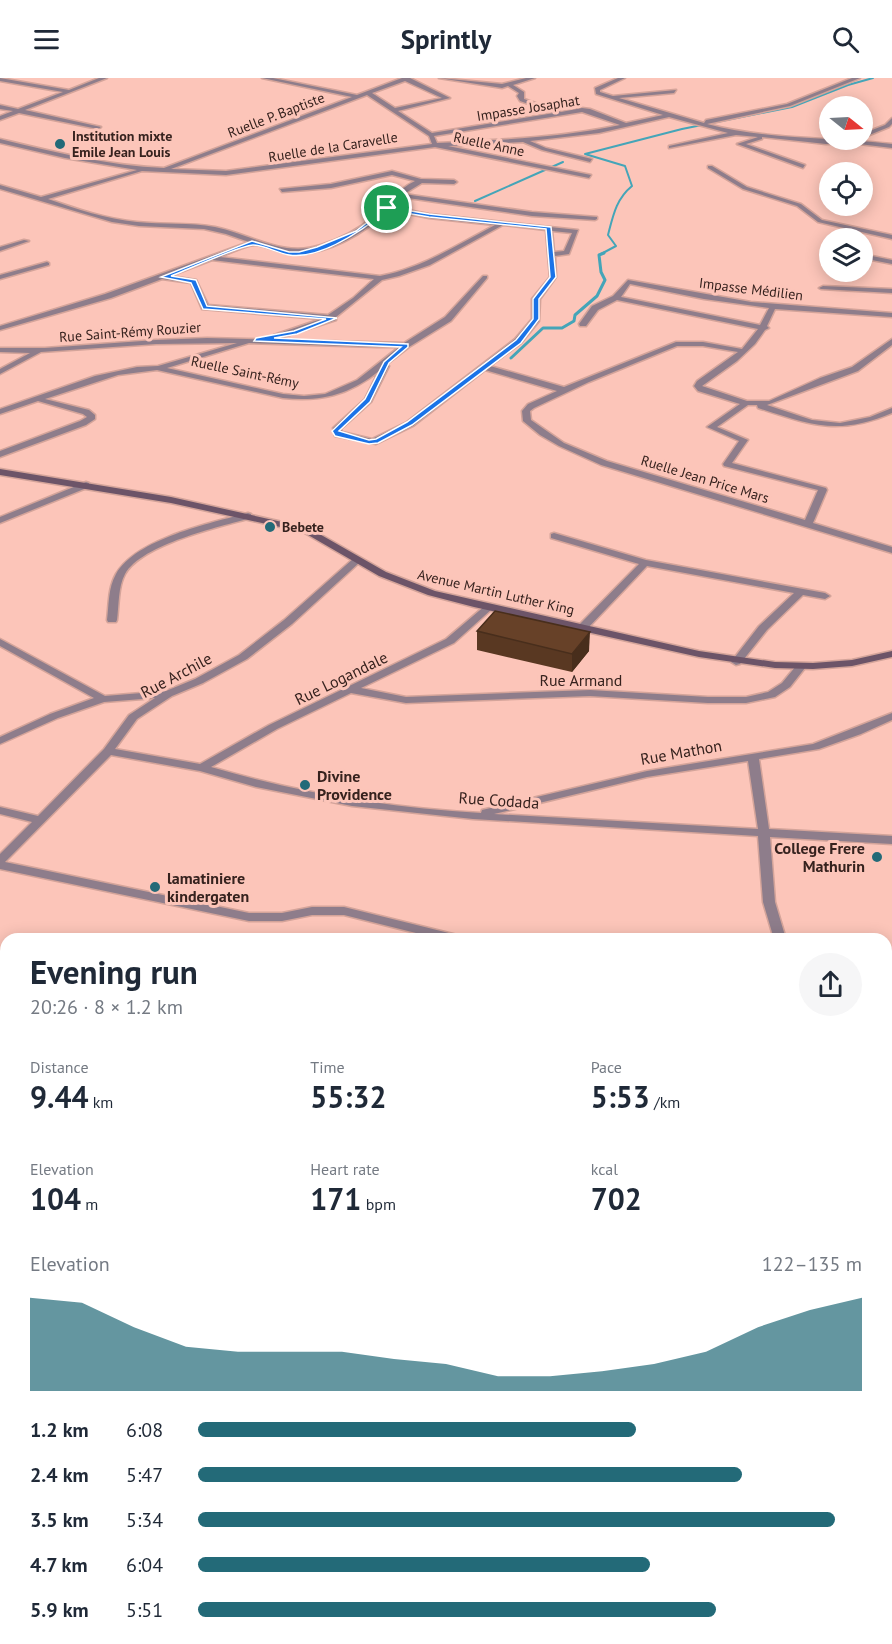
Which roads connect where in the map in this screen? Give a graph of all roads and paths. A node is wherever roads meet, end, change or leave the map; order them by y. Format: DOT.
graph roads {
  1 [pos="104,78"];
  2 [pos="265,78"];
  3 [pos="442,78"];
  4 [pos="495,78"];
  5 [pos="532,78"];
  6 [pos="622,78"];
  7 [pos="857,78"];
  8 [pos="0,79"];
  9 [pos="404,79"];
  10 [pos="510,85"];
  11 [pos="502,86"];
  12 [pos="674,91"];
  13 [pos="69,92"];
  14 [pos="367,92"];
  15 [pos="357,96"];
  16 [pos="608,97"];
  17 [pos="0,107"];
  18 [pos="394,110"];
  19 [pos="17,111"];
  20 [pos="561,114"];
  21 [pos="671,115"];
  22 [pos="0,118"];
  23 [pos="892,120"];
  24 [pos="706,124"];
  25 [pos="627,125"];
  26 [pos="98,127"];
  27 [pos="873,132"];
  28 [pos="736,133"];
  29 [pos="431,135"];
  30 [pos="764,136"];
  31 [pos="523,140"];
  32 [pos="0,141"];
  33 [pos="819,141"];
  34 [pos="873,143"];
  35 [pos="435,145"];
  36 [pos="892,146"];
  37 [pos="671,147"];
  38 [pos="590,160"];
  39 [pos="803,166"];
  40 [pos="710,167"];
  41 [pos="143,169"];
  42 [pos="161,170"];
  43 [pos="589,176"];
  44 [pos="421,181"];
  45 [pos="454,182"];
  46 [pos="0,187"];
  47 [pos="282,190"];
  48 [pos="400,195"];
  49 [pos="42,198"];
  50 [pos="387,208"];
  51 [pos="595,218"];
  52 [pos="501,224"];
  53 [pos="549,228"];
  54 [pos="892,237"];
  55 [pos="26,241"];
  56 [pos="252,243"];
  57 [pos="0,249"];
  58 [pos="551,254"];
  59 [pos="212,258"];
  60 [pos="873,258"];
  61 [pos="892,262"];
  62 [pos="47,264"];
  63 [pos="0,277"];
  64 [pos="164,277"];
  65 [pos="380,278"];
  66 [pos="485,278"];
  67 [pos="823,288"];
  68 [pos="892,291"];
  69 [pos="616,298"];
  70 [pos="773,306"];
  71 [pos="892,315"];
  72 [pos="334,318"];
  73 [pos="584,324"];
  74 [pos="0,328"];
  75 [pos="765,328"];
  76 [pos="256,339"];
  77 [pos="892,341"];
  78 [pos="406,345"];
  79 [pos="0,350"];
  80 [pos="743,351"];
  81 [pos="38,352"];
  82 [pos="387,362"];
  83 [pos="483,367"];
  84 [pos="157,368"];
  85 [pos="0,372"];
  86 [pos="564,390"];
  87 [pos="38,399"];
  88 [pos="746,403"];
  89 [pos="757,404"];
  90 [pos="892,410"];
  91 [pos="0,412"];
  92 [pos="0,454"];
  93 [pos="0,472"];
  94 [pos="86,485"];
  95 [pos="248,516"];
  96 [pos="0,520"];
  97 [pos="808,524"];
  98 [pos="554,536"];
  99 [pos="892,550"];
  100 [pos="357,560"];
  101 [pos="645,563"];
  102 [pos="801,592"];
  103 [pos="825,596"];
  104 [pos="489,607"];
  105 [pos="112,620"];
  106 [pos="583,627"];
  107 [pos="0,642"];
  108 [pos="892,654"];
  109 [pos="736,662"];
  110 [pos="800,668"];
  111 [pos="352,690"];
  112 [pos="168,694"];
  113 [pos="103,699"];
  114 [pos="892,716"];
  115 [pos="0,741"];
  116 [pos="108,751"];
  117 [pos="753,757"];
  118 [pos="202,768"];
  119 [pos="0,810"];
  120 [pos="473,816"];
  121 [pos="39,820"];
  122 [pos="764,832"];
  123 [pos="892,840"];
  124 [pos="0,863"];
  125 [pos="433,933"];
  126 [pos="778,933"];
  1 -- 13 [label="street"];
  2 -- 15 [label="street"];
  3 -- 11 [label="street"];
  4 -- 11 [label="street"];
  5 -- 10 [label="street"];
  6 -- 16 [label="street"];
  7 -- 24 [label="street"];
  8 -- 13 [label="street"];
  9 -- 14 [label="street, Ruelle P. Baptiste"];
  9 -- 18 [label="street"];
  10 -- 11 [label="street"];
  10 -- 20 [label="street"];
  12 -- 16 [label="street"];
  13 -- 19 [label="street"];
  14 -- 15 [label="street, Ruelle P. Baptiste"];
  14 -- 18 [label="street, Ruelle Anne"];
  15 -- 42 [label="street, Ruelle P. Baptiste"];
  16 -- 21 [label="street"];
  17 -- 19 [label="street"];
  18 -- 29 [label="street, Ruelle Anne"];
  19 -- 22 [label="street"];
  19 -- 26 [label="street"];
  20 -- 25 [label="street, Impasse Josaphat"];
  20 -- 29 [label="street, Impasse Josaphat"];
  21 -- 24 [label="street"];
  21 -- 25 [label="street, Ruelle de la Caravelle"];
  23 -- 27 [label="street"];
  24 -- 28 [label="street"];
  25 -- 31 [label="street, Ruelle de la Caravelle"];
  28 -- 30 [label="street"];
  28 -- 37 [label="street"];
  29 -- 35 [label="street, Ruelle Anne"];
  30 -- 33 [label="street"];
  30 -- 39 [label="street"];
  31 -- 35 [label="street, Ruelle de la Caravelle"];
  31 -- 38 [label="street"];
  32 -- 41 [label="street, Ruelle de la Caravelle"];
  34 -- 36 [label="street"];
  35 -- 42 [label="street, Ruelle de la Caravelle"];
  35 -- 43 [label="street, Ruelle Anne"];
  40 -- 54 [label="street"];
  41 -- 42 [label="street, Ruelle de la Caravelle"];
  41 -- 49 [label="street"];
  44 -- 45 [label="street"];
  44 -- 47 [label="street"];
  44 -- 48 [label="street"];
  46 -- 49 [label="street"];
  48 -- 50 [label="street"];
  48 -- 51 [label="street"];
  49 -- 56 [label="street"];
  50 -- 52 [label="street"];
  50 -- 56 [label="street"];
  52 -- 53 [label="street"];
  52 -- 65 [label="street"];
  53 -- 58 [label="street"];
  53 -- 58 [label="street"];
  55 -- 57 [label="street"];
  56 -- 59 [label="street"];
  58 -- 83 [label="street"];
  59 -- 64 [label="street"];
  59 -- 65 [label="street"];
  60 -- 61 [label="street"];
  62 -- 63 [label="street"];
  64 -- 72 [label="street"];
  64 -- 74 [label="street"];
  65 -- 72 [label="street"];
  66 -- 78 [label="street, Ruelle Saint-Rémy"];
  67 -- 68 [label="street"];
  69 -- 70 [label="street, Impasse Médilien"];
  69 -- 73 [label="street"];
  69 -- 75 [label="street"];
  70 -- 71 [label="street, Impasse Médilien"];
  70 -- 75 [label="street"];
  72 -- 76 [label="street"];
  75 -- 80 [label="street"];
  76 -- 78 [label="street, Rue Saint-Rémy Rouzier"];
  76 -- 81 [label="street, Rue Saint-Rémy Rouzier"];
  76 -- 84 [label="street"];
  77 -- 89 [label="street"];
  78 -- 82 [label="street, Ruelle Saint-Rémy"];
  79 -- 81 [label="street, Rue Saint-Rémy Rouzier"];
  80 -- 86 [label="street"];
  80 -- 88 [label="street"];
  81 -- 85 [label="street"];
  82 -- 83 [label="street"];
  82 -- 84 [label="street, Ruelle Saint-Rémy"];
  83 -- 86 [label="street"];
  84 -- 87 [label="street, Ruelle Saint-Rémy"];
  86 -- 97 [label="street, Ruelle Jean Price Mars"];
  87 -- 91 [label="street, Ruelle Saint-Rémy"];
  87 -- 92 [label="street"];
  88 -- 89 [label="street"];
  88 -- 97 [label="street"];
  89 -- 90 [label="street"];
  93 -- 94 [label="main road, Avenue Martin Luther King"];
  94 -- 95 [label="main road, Avenue Martin Luther King"];
  94 -- 96 [label="street"];
  95 -- 100 [label="main road, Avenue Martin Luther King"];
  95 -- 105 [label="street"];
  97 -- 99 [label="street, Ruelle Jean Price Mars"];
  98 -- 101 [label="street"];
  100 -- 104 [label="main road, Avenue Martin Luther King"];
  100 -- 112 [label="street, Rue Archile"];
  101 -- 102 [label="street"];
  101 -- 106 [label="street"];
  102 -- 103 [label="street"];
  102 -- 109 [label="street"];
  104 -- 106 [label="main road, Avenue Martin Luther King"];
  104 -- 111 [label="street, Rue Logandale"];
  106 -- 109 [label="main road, Avenue Martin Luther King"];
  107 -- 113 [label="street"];
  108 -- 110 [label="main road, Avenue Martin Luther King"];
  109 -- 110 [label="main road, Avenue Martin Luther King"];
  110 -- 111 [label="street, Rue Armand"];
  111 -- 118 [label="street, Rue Logandale"];
  112 -- 113 [label="street"];
  112 -- 116 [label="street, Rue Archile"];
  113 -- 115 [label="street"];
  114 -- 117 [label="street, Rue Mathon"];
  116 -- 118 [label="street, Rue Codada"];
  116 -- 121 [label="street, Rue Archile"];
  117 -- 120 [label="street, Rue Mathon"];
  117 -- 122 [label="street"];
  118 -- 120 [label="street, Rue Codada"];
  119 -- 121 [label="street"];
  120 -- 122 [label="street, Rue Codada"];
  121 -- 124 [label="street, Rue Archile"];
  122 -- 123 [label="street, Rue Codada"];
  122 -- 126 [label="street"];
  124 -- 125 [label="street"];
}
